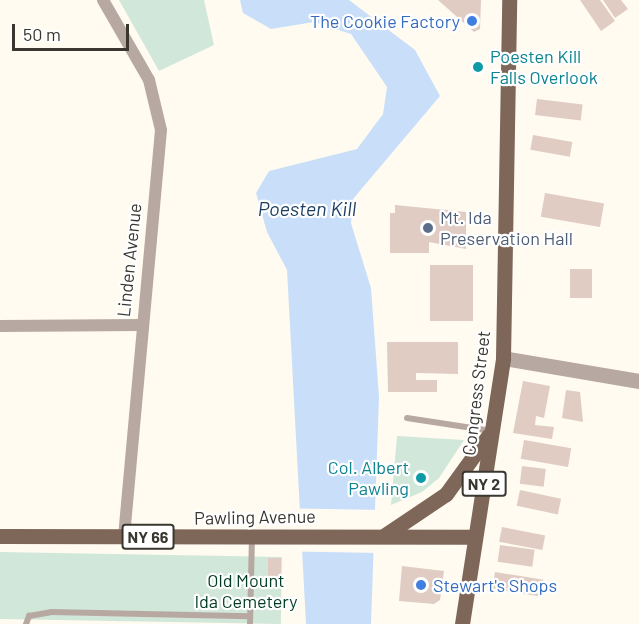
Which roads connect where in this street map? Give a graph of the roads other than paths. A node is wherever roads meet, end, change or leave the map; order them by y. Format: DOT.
graph roads {
  1 [pos="103,0"];
  2 [pos="509,0"];
  3 [pos="140,325"];
  4 [pos="0,326"];
  5 [pos="503,358"];
  6 [pos="639,381"];
  7 [pos="407,418"];
  8 [pos="492,431"];
  9 [pos="385,535"];
  10 [pos="0,536"];
  11 [pos="252,536"];
  12 [pos="124,537"];
  13 [pos="475,537"];
  14 [pos="250,616"];
  15 [pos="26,624"];
  16 [pos="250,624"];
  17 [pos="462,624"];
  1 -- 3 [label="street, Linden Avenue"];
  2 -- 5 [label="main road, Congress Street / NY 2"];
  3 -- 4 [label="street"];
  3 -- 12 [label="street, Linden Avenue"];
  5 -- 6 [label="street"];
  5 -- 8 [label="main road, Congress Street / NY 2"];
  7 -- 8 [label="lane"];
  8 -- 9 [label="main road"];
  8 -- 13 [label="main road, Congress Street / NY 2"];
  9 -- 11 [label="main road, Pawling Avenue / NY 66"];
  9 -- 13 [label="main road, Pawling Avenue / NY 66"];
  10 -- 12 [label="main road, Pawling Avenue / NY 66"];
  11 -- 12 [label="main road, Pawling Avenue / NY 66"];
  11 -- 14 [label="lane"];
  13 -- 17 [label="main road, NY 2"];
  14 -- 15 [label="lane"];
  14 -- 16 [label="lane"];
}
